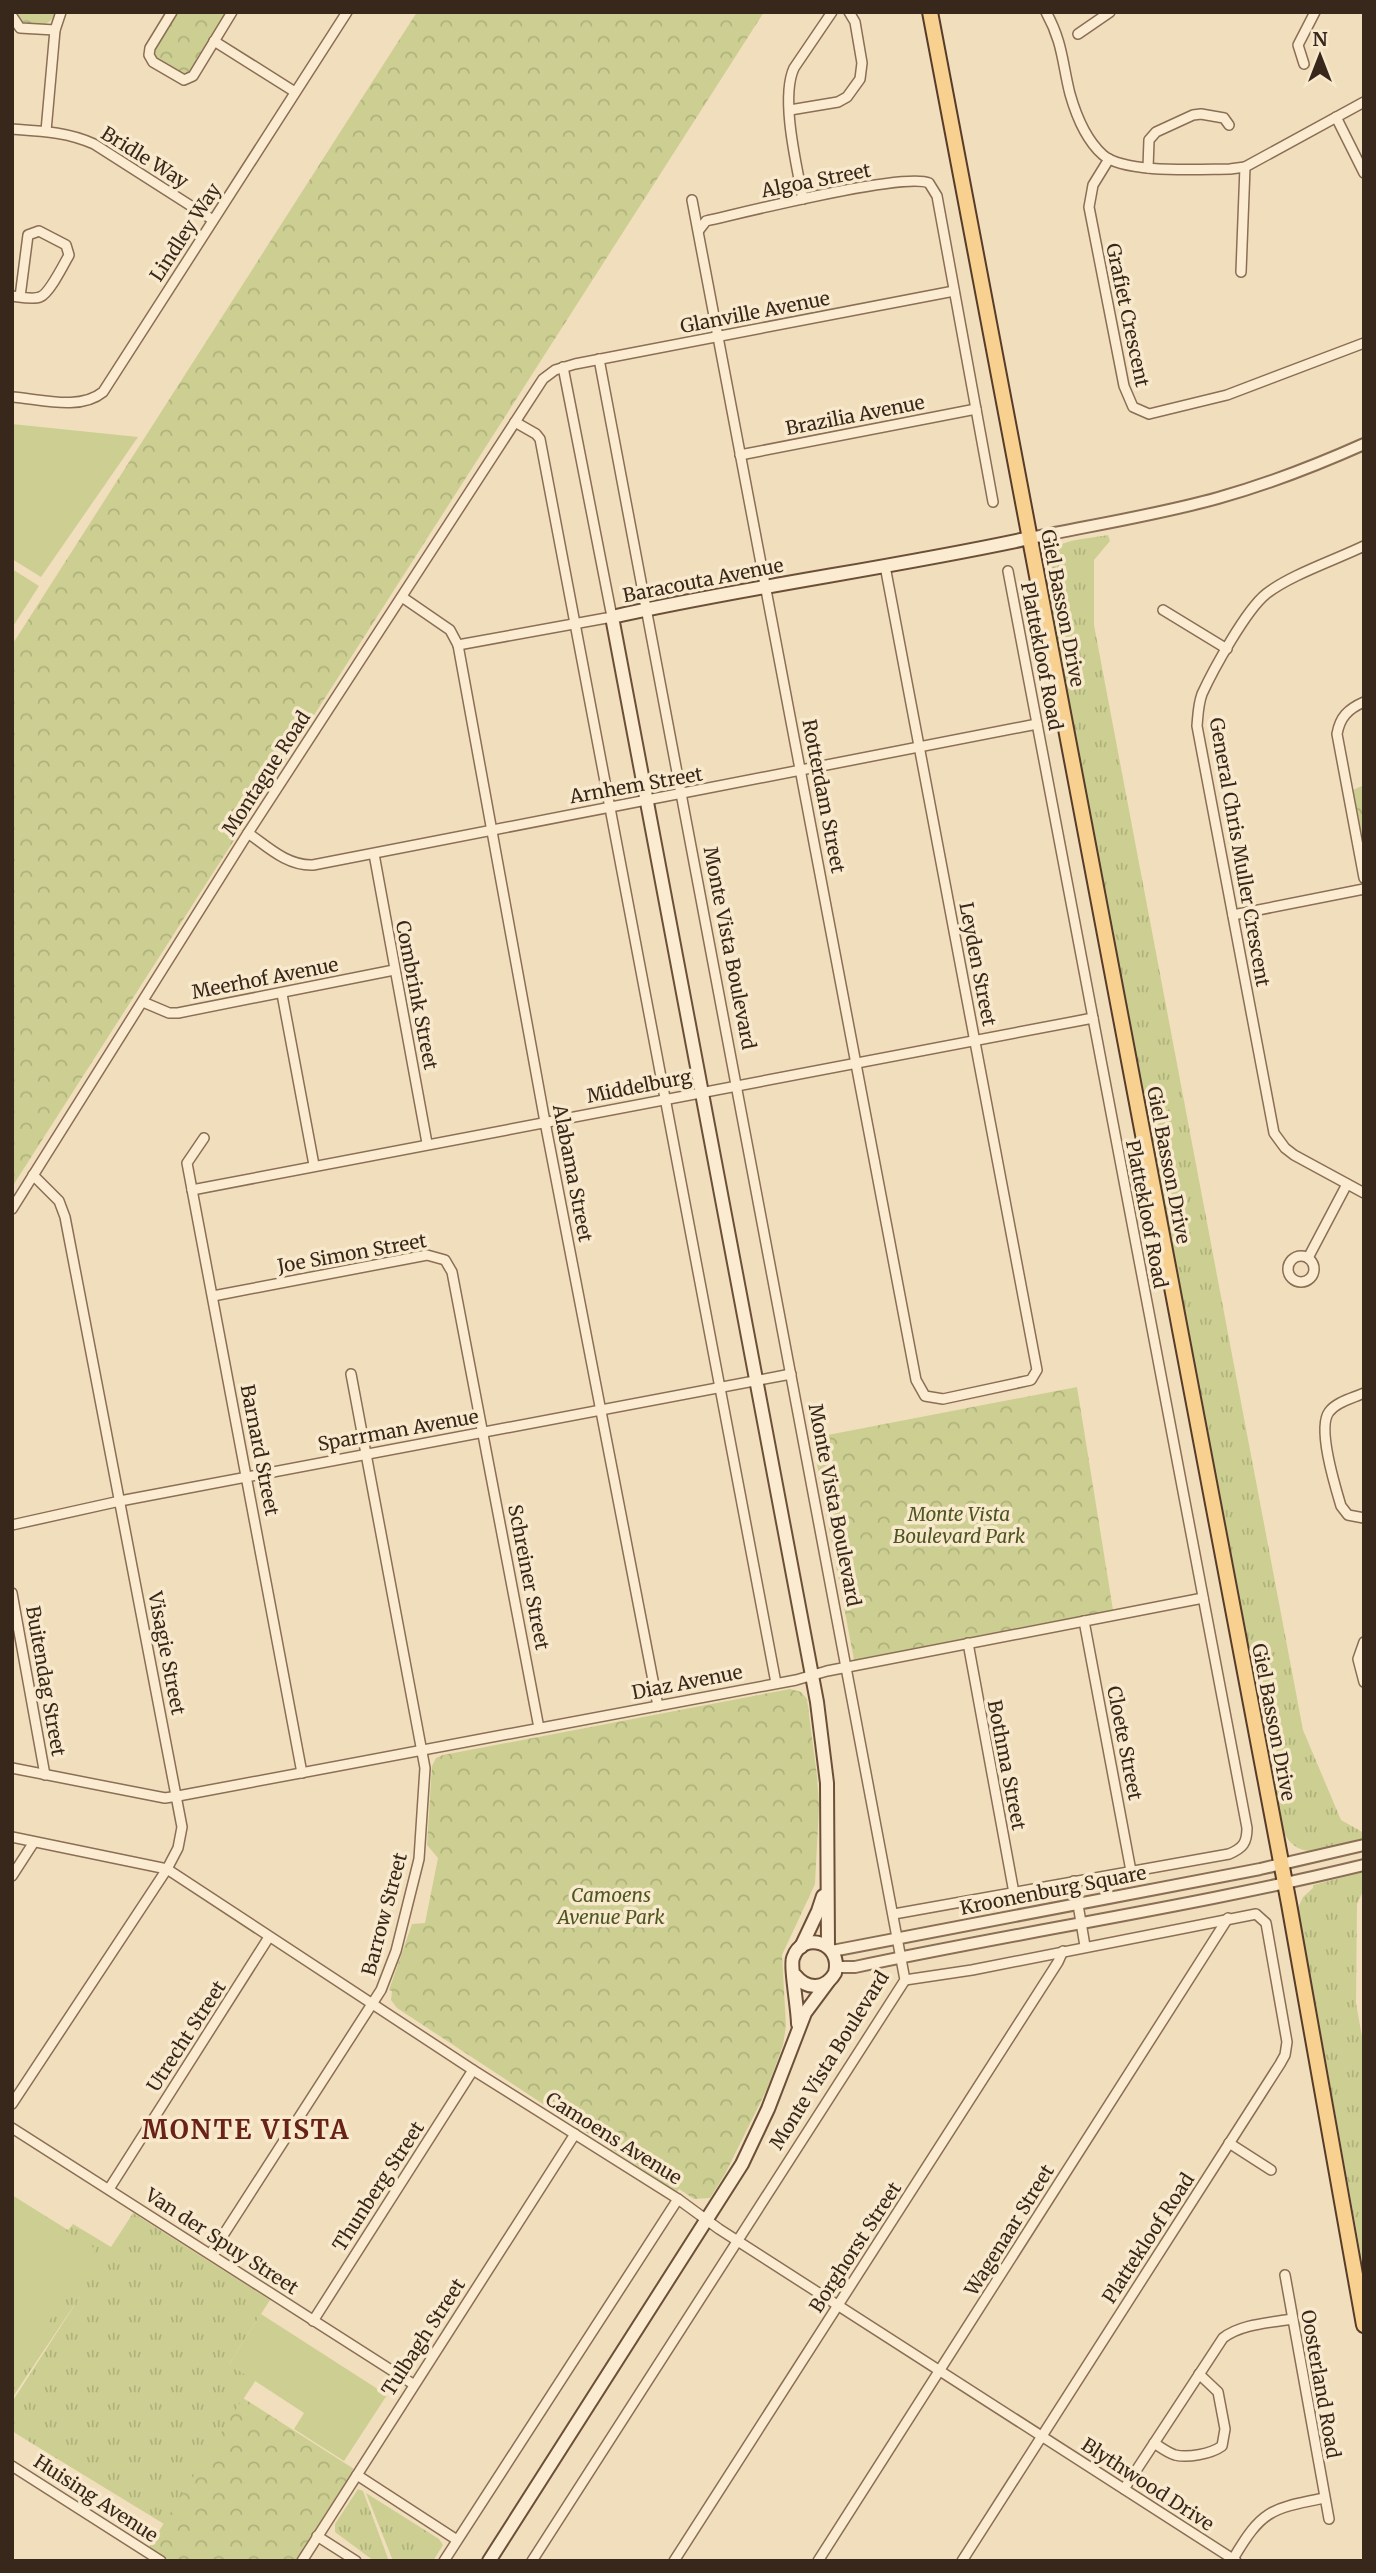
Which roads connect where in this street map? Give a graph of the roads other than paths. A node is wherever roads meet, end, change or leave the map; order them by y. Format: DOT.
graph roads {
  1 [pos="61,12"];
  2 [pos="232,12"];
  3 [pos="347,12"];
  4 [pos="832,12"];
  5 [pos="849,12"];
  6 [pos="930,12"];
  7 [pos="1046,12"];
  8 [pos="1110,12"];
  9 [pos="1315,12"];
  10 [pos="169,14"];
  11 [pos="12,16"];
  12 [pos="55,30"];
  13 [pos="1078,34"];
  14 [pos="215,41"];
  15 [pos="1304,64"];
  16 [pos="295,92"];
  17 [pos="1364,102"];
  18 [pos="790,110"];
  19 [pos="1336,117"];
  20 [pos="1229,125"];
  21 [pos="12,129"];
  22 [pos="46,131"];
  23 [pos="1110,159"];
  24 [pos="1245,167"];
  25 [pos="1148,168"];
  26 [pos="1364,173"];
  27 [pos="803,199"];
  28 [pos="692,200"];
  29 [pos="213,220"];
  30 [pos="699,230"];
  31 [pos="1241,272"];
  32 [pos="954,291"];
  33 [pos="16,296"];
  34 [pos="718,337"];
  35 [pos="1364,342"];
  36 [pos="598,359"];
  37 [pos="562,367"];
  38 [pos="12,397"];
  39 [pos="975,409"];
  40 [pos="515,422"];
  41 [pos="1364,444"];
  42 [pos="740,455"];
  43 [pos="993,502"];
  44 [pos="1030,538"];
  45 [pos="1364,546"];
  46 [pos="885,565"];
  47 [pos="1008,571"];
  48 [pos="765,588"];
  49 [pos="402,597"];
  50 [pos="645,610"];
  51 [pos="1163,610"];
  52 [pos="612,617"];
  53 [pos="575,624"];
  54 [pos="458,645"];
  55 [pos="1227,649"];
  56 [pos="1364,702"];
  57 [pos="1037,724"];
  58 [pos="919,748"];
  59 [pos="802,771"];
  60 [pos="682,795"];
  61 [pos="646,801"];
  62 [pos="610,807"];
  63 [pos="492,829"];
  64 [pos="248,833"];
  65 [pos="374,854"];
  66 [pos="1364,878"];
  67 [pos="1364,889"];
  68 [pos="1233,915"];
  69 [pos="394,970"];
  70 [pos="282,994"];
  71 [pos="143,1002"];
  72 [pos="1093,1018"];
  73 [pos="975,1040"];
  74 [pos="858,1062"];
  75 [pos="736,1086"];
  76 [pos="700,1092"];
  77 [pos="666,1098"];
  78 [pos="545,1122"];
  79 [pos="204,1138"];
  80 [pos="427,1143"];
  81 [pos="314,1165"];
  82 [pos="33,1175"];
  83 [pos="1347,1184"];
  84 [pos="192,1189"];
  85 [pos="1364,1193"];
  86 [pos="12,1209"];
  87 [pos="1308,1258"];
  88 [pos="213,1296"];
  89 [pos="351,1374"];
  90 [pos="791,1374"];
  91 [pos="757,1381"];
  92 [pos="720,1388"];
  93 [pos="1364,1393"];
  94 [pos="925,1396"];
  95 [pos="601,1410"];
  96 [pos="484,1432"];
  97 [pos="367,1454"];
  98 [pos="247,1477"];
  99 [pos="120,1501"];
  100 [pos="1364,1518"];
  101 [pos="12,1525"];
  102 [pos="12,1593"];
  103 [pos="1203,1598"];
  104 [pos="1084,1621"];
  105 [pos="1364,1642"];
  106 [pos="968,1643"];
  107 [pos="847,1668"];
  108 [pos="813,1676"];
  109 [pos="1364,1682"];
  110 [pos="776,1683"];
  111 [pos="658,1706"];
  112 [pos="540,1728"];
  113 [pos="421,1750"];
  114 [pos="12,1768"];
  115 [pos="302,1773"];
  116 [pos="45,1775"];
  117 [pos="178,1796"];
  118 [pos="12,1837"];
  119 [pos="34,1842"];
  120 [pos="1364,1845"];
  121 [pos="1229,1854"];
  122 [pos="1282,1865"];
  123 [pos="1364,1865"];
  124 [pos="167,1869"];
  125 [pos="1131,1871"];
  126 [pos="12,1876"];
  127 [pos="827,1876"];
  128 [pos="1074,1881"];
  129 [pos="1286,1884"];
  130 [pos="1014,1892"];
  131 [pos="1078,1902"];
  132 [pos="894,1914"];
  133 [pos="1228,1918"];
  134 [pos="1082,1924"];
  135 [pos="269,1937"];
  136 [pos="898,1937"];
  137 [pos="1085,1946"];
  138 [pos="801,1947"];
  139 [pos="830,1949"];
  140 [pos="1062,1951"];
  141 [pos="902,1957"];
  142 [pos="836,1967"];
  143 [pos="795,1975"];
  144 [pos="905,1980"];
  145 [pos="828,1982"];
  146 [pos="372,2004"];
  147 [pos="798,2030"];
  148 [pos="473,2070"];
  149 [pos="12,2104"];
  150 [pos="12,2128"];
  151 [pos="575,2134"];
  152 [pos="1229,2143"];
  153 [pos="1271,2171"];
  154 [pos="109,2189"];
  155 [pos="678,2199"];
  156 [pos="708,2219"];
  157 [pos="737,2239"];
  158 [pos="211,2254"];
  159 [pos="1286,2276"];
  160 [pos="839,2304"];
  161 [pos="1292,2319"];
  162 [pos="313,2321"];
  163 [pos="1364,2325"];
  164 [pos="940,2371"];
  165 [pos="1199,2374"];
  166 [pos="413,2384"];
  167 [pos="1042,2436"];
  168 [pos="1154,2444"];
  169 [pos="12,2466"];
  170 [pos="357,2475"];
  171 [pos="1124,2489"];
  172 [pos="1324,2498"];
  173 [pos="1329,2519"];
  174 [pos="317,2536"];
  175 [pos="457,2540"];
  176 [pos="151,2557"];
  177 [pos="1235,2560"];
  178 [pos="160,2561"];
  179 [pos="302,2561"];
  180 [pos="356,2561"];
  181 [pos="444,2561"];
  182 [pos="489,2561"];
  183 [pos="532,2561"];
  184 [pos="674,2561"];
  185 [pos="818,2561"];
  186 [pos="962,2561"];
  1 -- 12 [label="street"];
  2 -- 14 [label="street"];
  3 -- 16 [label="street, Lindley Way"];
  4 -- 18 [label="street"];
  5 -- 18 [label="street"];
  6 -- 44 [label="main road, Giel Basson Drive"];
  7 -- 23 [label="street"];
  8 -- 13 [label="street"];
  9 -- 15 [label="street"];
  10 -- 14 [label="street"];
  11 -- 12 [label="street"];
  12 -- 22 [label="street"];
  14 -- 16 [label="street"];
  16 -- 29 [label="street, Lindley Way"];
  17 -- 19 [label="street"];
  18 -- 27 [label="street"];
  19 -- 24 [label="street"];
  19 -- 26 [label="street"];
  20 -- 25 [label="street"];
  21 -- 22 [label="street, Bridle Way"];
  22 -- 29 [label="street, Bridle Way"];
  23 -- 25 [label="street"];
  23 -- 35 [label="street, Grafiet Crescent"];
  24 -- 25 [label="street"];
  24 -- 31 [label="street"];
  27 -- 30 [label="street, Algoa Street"];
  27 -- 32 [label="street, Algoa Street"];
  28 -- 30 [label="street, Rotterdam Street"];
  29 -- 38 [label="street, Lindley Way"];
  30 -- 34 [label="street, Rotterdam Street"];
  32 -- 34 [label="street, Glanville Avenue"];
  32 -- 39 [label="street"];
  33 -- 33 [label="street"];
  34 -- 36 [label="street, Glanville Avenue"];
  34 -- 42 [label="street, Rotterdam Street"];
  36 -- 37 [label="street, Glanville Avenue"];
  36 -- 50 [label="street, Monte Vista Boulevard"];
  37 -- 40 [label="street, Montague Road"];
  37 -- 52 [label="street"];
  39 -- 42 [label="street, Brazilia Avenue"];
  39 -- 43 [label="street"];
  40 -- 49 [label="street, Montague Road"];
  40 -- 53 [label="street"];
  41 -- 44 [label="street"];
  42 -- 48 [label="street, Rotterdam Street"];
  44 -- 46 [label="main road, Baracouta Avenue"];
  44 -- 122 [label="main road, Giel Basson Drive"];
  45 -- 55 [label="street, General Chris Muller Crescent"];
  46 -- 48 [label="main road, Baracouta Avenue"];
  46 -- 58 [label="street, Leyden Street"];
  47 -- 57 [label="street, Plattekloof Road"];
  48 -- 50 [label="main road, Baracouta Avenue"];
  48 -- 59 [label="street, Rotterdam Street"];
  49 -- 54 [label="street"];
  49 -- 64 [label="street, Montague Road"];
  50 -- 52 [label="main road, Baracouta Avenue"];
  50 -- 60 [label="street, Monte Vista Boulevard"];
  51 -- 55 [label="street"];
  52 -- 53 [label="street, Baracouta Avenue"];
  52 -- 61 [label="main road"];
  53 -- 54 [label="street, Baracouta Avenue"];
  53 -- 62 [label="street"];
  54 -- 63 [label="street, Alabama Street"];
  55 -- 68 [label="street, General Chris Muller Crescent"];
  56 -- 66 [label="street"];
  57 -- 58 [label="street, Arnhem Street"];
  57 -- 72 [label="street, Plattekloof Road"];
  58 -- 59 [label="street, Arnhem Street"];
  58 -- 73 [label="street, Leyden Street"];
  59 -- 60 [label="street, Arnhem Street"];
  59 -- 74 [label="street, Rotterdam Street"];
  60 -- 61 [label="street, Arnhem Street"];
  60 -- 75 [label="street, Monte Vista Boulevard"];
  61 -- 62 [label="street, Arnhem Street"];
  61 -- 76 [label="main road"];
  62 -- 63 [label="street, Arnhem Street"];
  62 -- 77 [label="street"];
  63 -- 65 [label="street, Arnhem Street"];
  63 -- 78 [label="street, Alabama Street"];
  64 -- 65 [label="street, Arnhem Street"];
  64 -- 71 [label="street, Montague Road"];
  65 -- 69 [label="street, Combrink Street"];
  67 -- 68 [label="street"];
  68 -- 83 [label="street, General Chris Muller Crescent"];
  69 -- 70 [label="street, Meerhof Avenue"];
  69 -- 80 [label="street, Combrink Street"];
  70 -- 71 [label="street, Meerhof Avenue"];
  70 -- 81 [label="street"];
  71 -- 82 [label="street, Montague Road"];
  72 -- 73 [label="street, Middelburg"];
  72 -- 103 [label="street, Plattekloof Road"];
  73 -- 74 [label="street, Middelburg"];
  73 -- 94 [label="street, Leyden Street"];
  74 -- 75 [label="street, Middelburg"];
  74 -- 94 [label="street, Rotterdam Street"];
  75 -- 76 [label="street, Middelburg"];
  75 -- 90 [label="street, Monte Vista Boulevard"];
  76 -- 77 [label="street, Middelburg"];
  76 -- 91 [label="main road"];
  77 -- 78 [label="street, Middelburg"];
  77 -- 92 [label="street"];
  78 -- 80 [label="street, Middelburg"];
  78 -- 95 [label="street, Alabama Street"];
  79 -- 84 [label="street, Barnard Street"];
  80 -- 81 [label="street, Middelburg"];
  81 -- 84 [label="street, Middelburg"];
  82 -- 86 [label="street, Montague Road"];
  82 -- 99 [label="street, Visagie Street"];
  83 -- 85 [label="street, General Chris Muller Crescent"];
  83 -- 87 [label="street"];
  84 -- 88 [label="street, Barnard Street"];
  88 -- 96 [label="street, Joe Simon Street"];
  88 -- 98 [label="street, Barnard Street"];
  89 -- 97 [label="street, Barrow Street"];
  90 -- 91 [label="street, Sparrman Avenue"];
  90 -- 107 [label="street, Monte Vista Boulevard"];
  91 -- 92 [label="street, Sparrman Avenue"];
  91 -- 108 [label="main road"];
  92 -- 95 [label="street, Sparrman Avenue"];
  92 -- 110 [label="street"];
  93 -- 100 [label="street"];
  95 -- 96 [label="street, Sparrman Avenue"];
  95 -- 111 [label="street, Alabama Street"];
  96 -- 97 [label="street, Sparrman Avenue"];
  96 -- 112 [label="street, Schreiner Street"];
  97 -- 98 [label="street, Sparrman Avenue"];
  97 -- 113 [label="street, Barrow Street"];
  98 -- 99 [label="street, Sparrman Avenue"];
  98 -- 115 [label="street, Barnard Street"];
  99 -- 101 [label="street, Sparrman Avenue"];
  99 -- 117 [label="street, Visagie Street"];
  102 -- 116 [label="street, Buitendag Street"];
  103 -- 104 [label="street, Diaz Avenue"];
  103 -- 121 [label="street, Plattekloof Road"];
  104 -- 106 [label="street, Diaz Avenue"];
  104 -- 125 [label="street, Cloete Street"];
  105 -- 109 [label="street"];
  106 -- 107 [label="street, Diaz Avenue"];
  106 -- 130 [label="street, Bothma Street"];
  107 -- 108 [label="street, Diaz Avenue"];
  107 -- 132 [label="street, Monte Vista Boulevard"];
  108 -- 110 [label="street, Diaz Avenue"];
  108 -- 127 [label="main road"];
  110 -- 111 [label="street, Diaz Avenue"];
  111 -- 112 [label="street, Diaz Avenue"];
  112 -- 113 [label="street, Diaz Avenue"];
  113 -- 115 [label="street, Diaz Avenue"];
  113 -- 146 [label="street, Barrow Street"];
  114 -- 116 [label="street, Diaz Avenue"];
  115 -- 117 [label="street, Diaz Avenue"];
  116 -- 117 [label="street, Diaz Avenue"];
  117 -- 124 [label="street, Visagie Street"];
  118 -- 119 [label="street"];
  119 -- 124 [label="street"];
  119 -- 126 [label="street"];
  120 -- 122 [label="street, Kroonenburg Square"];
  121 -- 125 [label="street, Kroonenburg Square"];
  122 -- 129 [label="main road, Giel Basson Drive"];
  122 -- 131 [label="street, Kroonenburg Square"];
  123 -- 129 [label="street, Kroonenburg Square"];
  124 -- 135 [label="street, Camoens Avenue"];
  124 -- 149 [label="street, Visagie Street"];
  125 -- 128 [label="street, Kroonenburg Square"];
  127 -- 138 [label="main road"];
  127 -- 139 [label="main road"];
  128 -- 130 [label="street, Kroonenburg Square"];
  128 -- 131 [label="street"];
  129 -- 134 [label="street, Kroonenburg Square"];
  129 -- 163 [label="main road, Giel Basson Drive"];
  130 -- 132 [label="street, Kroonenburg Square"];
  131 -- 134 [label="street"];
  131 -- 136 [label="street, Kroonenburg Square"];
  132 -- 136 [label="street, Monte Vista Boulevard"];
  133 -- 137 [label="street"];
  133 -- 152 [label="street, Plattekloof Road"];
  133 -- 164 [label="street, Wagenaar Street"];
  134 -- 137 [label="street"];
  134 -- 141 [label="street, Kroonenburg Square"];
  135 -- 146 [label="street, Camoens Avenue"];
  135 -- 154 [label="street, Utrecht Street"];
  136 -- 139 [label="street, Kroonenburg Square"];
  136 -- 141 [label="street, Monte Vista Boulevard"];
  137 -- 140 [label="street"];
  138 -- 139 [label="main road"];
  138 -- 143 [label="main road"];
  139 -- 142 [label="main road"];
  140 -- 144 [label="street"];
  140 -- 160 [label="street, Borghorst Street"];
  141 -- 142 [label="street, Kroonenburg Square"];
  141 -- 144 [label="street, Monte Vista Boulevard"];
  142 -- 145 [label="main road"];
  143 -- 145 [label="main road"];
  143 -- 147 [label="main road, Monte Vista Boulevard"];
  144 -- 157 [label="street, Monte Vista Boulevard"];
  145 -- 147 [label="main road, Monte Vista Boulevard"];
  146 -- 148 [label="street, Camoens Avenue"];
  146 -- 158 [label="street, Barrow Street"];
  147 -- 156 [label="main road, Monte Vista Boulevard"];
  148 -- 151 [label="street, Camoens Avenue"];
  148 -- 162 [label="street, Thunberg Street"];
  150 -- 154 [label="street, Van der Spuy Street"];
  151 -- 155 [label="street, Camoens Avenue"];
  151 -- 166 [label="street, Tulbagh Street"];
  152 -- 153 [label="street"];
  152 -- 167 [label="street, Plattekloof Road"];
  154 -- 158 [label="street, Van der Spuy Street"];
  155 -- 156 [label="street, Camoens Avenue"];
  155 -- 175 [label="street"];
  156 -- 157 [label="street, Camoens Avenue"];
  156 -- 182 [label="main road, Monte Vista Boulevard"];
  157 -- 160 [label="street, Camoens Avenue"];
  157 -- 183 [label="street, Monte Vista Boulevard"];
  158 -- 162 [label="street, Van der Spuy Street"];
  159 -- 161 [label="street, Oosterland Road"];
  160 -- 164 [label="street, Camoens Avenue"];
  160 -- 184 [label="street, Borghorst Street"];
  161 -- 165 [label="street"];
  161 -- 172 [label="street, Oosterland Road"];
  162 -- 166 [label="street, Van der Spuy Street"];
  164 -- 167 [label="street, Camoens Avenue"];
  164 -- 185 [label="street, Wagenaar Street"];
  165 -- 168 [label="street"];
  165 -- 168 [label="street"];
  166 -- 170 [label="street, Tulbagh Street"];
  167 -- 171 [label="street, Blythwood Drive"];
  167 -- 186 [label="street, Plattekloof Road"];
  168 -- 171 [label="street"];
  169 -- 176 [label="street, Huising Avenue"];
  170 -- 174 [label="street, Tulbagh Street"];
  170 -- 175 [label="street"];
  171 -- 177 [label="street, Blythwood Drive"];
  172 -- 173 [label="street, Oosterland Road"];
  172 -- 177 [label="street"];
  174 -- 179 [label="street, Tulbagh Street"];
  174 -- 180 [label="street"];
  175 -- 181 [label="street"];
  176 -- 178 [label="street, Huising Avenue"];
}
